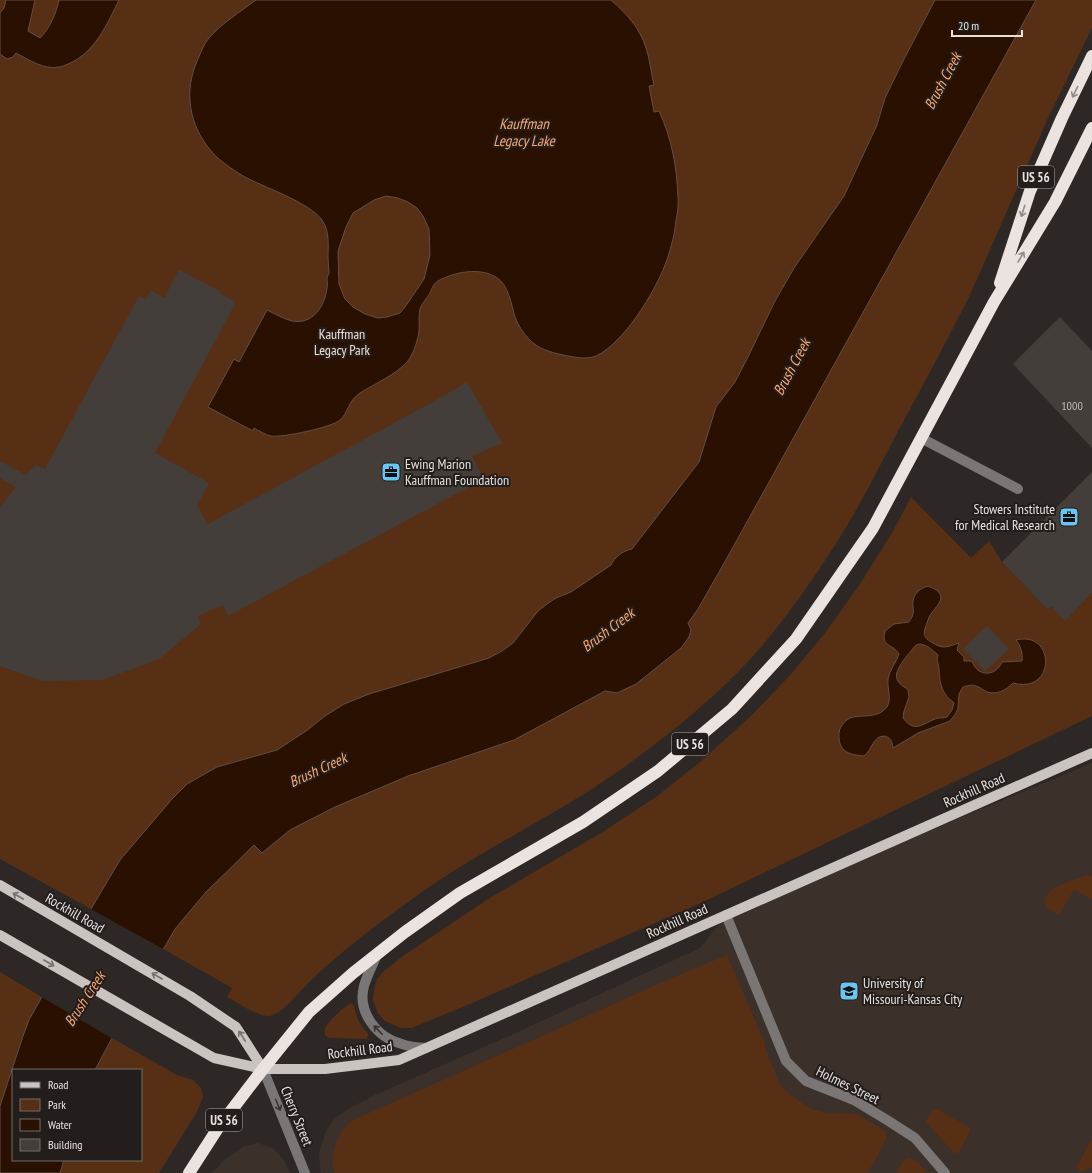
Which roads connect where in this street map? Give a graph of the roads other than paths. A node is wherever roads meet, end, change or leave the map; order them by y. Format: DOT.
graph roads {
  1 [pos="1092,56"];
  2 [pos="1092,128"];
  3 [pos="994,302"];
  4 [pos="921,438"];
  5 [pos="1018,489"];
  6 [pos="1092,753"];
  7 [pos="0,885"];
  8 [pos="726,915"];
  9 [pos="0,935"];
  10 [pos="377,954"];
  11 [pos="426,1048"];
  12 [pos="263,1068"];
  13 [pos="189,1173"];
  14 [pos="304,1173"];
  15 [pos="945,1173"];
  1 -- 3 [label="highway, US 56, one-way"];
  3 -- 2 [label="highway, US 56, one-way"];
  3 -- 4 [label="highway, US 56"];
  4 -- 5 [label="street"];
  4 -- 10 [label="highway, US 56"];
  6 -- 8 [label="main road, Rockhill Road"];
  12 -- 7 [label="main road, Rockhill Road, one-way"];
  8 -- 11 [label="main road, Rockhill Road"];
  8 -- 15 [label="street, Holmes Street"];
  9 -- 12 [label="main road, Rockhill Road, one-way"];
  11 -- 10 [label="street, one-way"];
  10 -- 12 [label="highway, US 56"];
  11 -- 12 [label="main road, Rockhill Road"];
  12 -- 13 [label="highway, US 56"];
  12 -- 14 [label="street, Cherry Street, one-way"];
}
